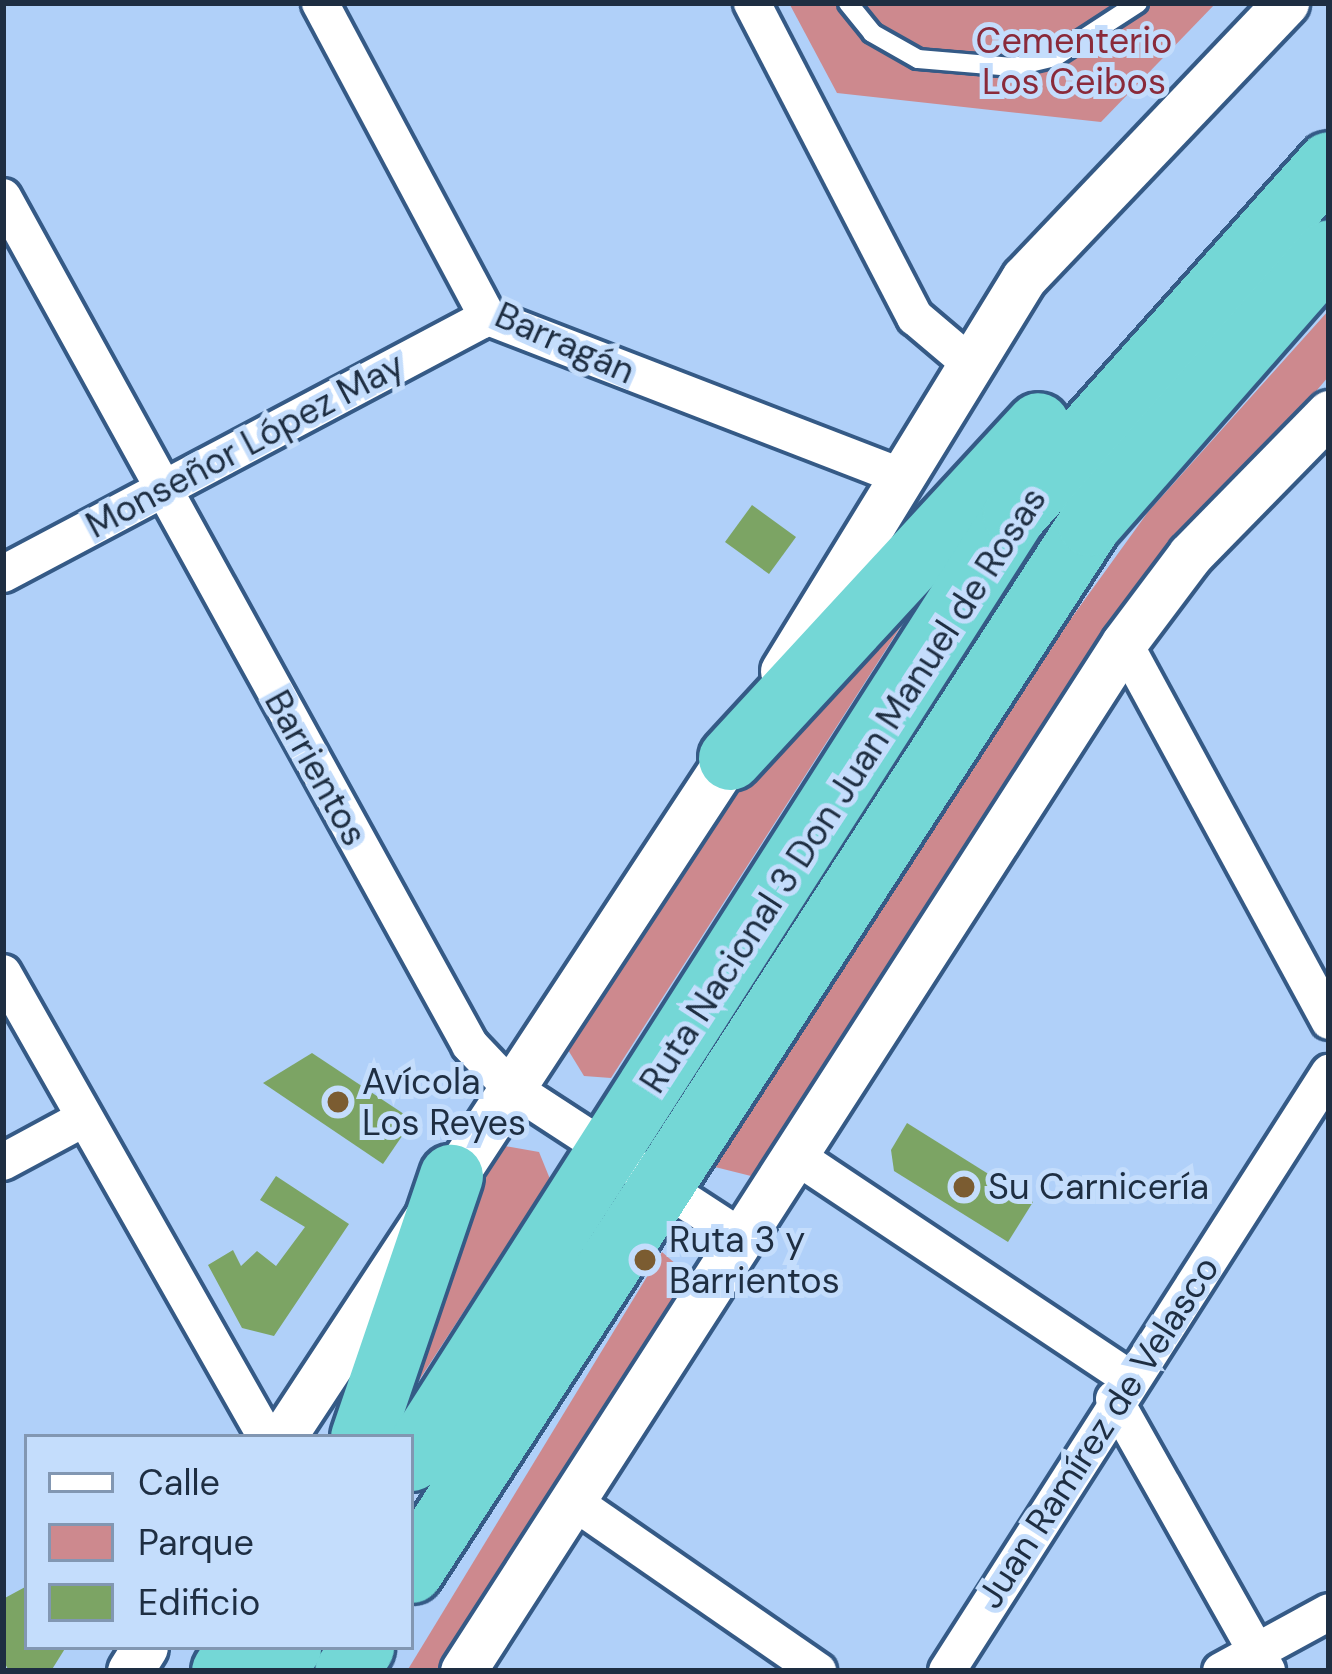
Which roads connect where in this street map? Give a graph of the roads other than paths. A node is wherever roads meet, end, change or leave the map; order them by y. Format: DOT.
graph roads {
  1 [pos="320,3"];
  2 [pos="752,3"];
  3 [pos="848,3"];
  4 [pos="1138,3"];
  5 [pos="1286,3"];
  6 [pos="1329,144"];
  7 [pos="1329,163"];
  8 [pos="3,196"];
  9 [pos="1329,250"];
  10 [pos="488,317"];
  11 [pos="974,367"];
  12 [pos="1329,412"];
  13 [pos="903,477"];
  14 [pos="160,490"];
  15 [pos="3,574"];
  16 [pos="1124,643"];
  17 [pos="730,758"];
  18 [pos="3,973"];
  19 [pos="1329,1021"];
  20 [pos="1329,1073"];
  21 [pos="509,1086"];
  22 [pos="83,1119"];
  23 [pos="796,1156"];
  24 [pos="3,1162"];
  25 [pos="635,1169"];
  26 [pos="451,1176"];
  27 [pos="742,1238"];
  28 [pos="604,1272"];
  29 [pos="1121,1388"];
  30 [pos="264,1434"];
  31 [pos="285,1434"];
  32 [pos="363,1434"];
  33 [pos="414,1455"];
  34 [pos="574,1502"];
  35 [pos="414,1565"];
  36 [pos="414,1605"];
  37 [pos="1329,1612"];
  38 [pos="1262,1661"];
  39 [pos="463,1671"];
  40 [pos="818,1671"];
  41 [pos="947,1671"];
  42 [pos="1220,1671"];
  1 -- 10 [label="street, Barragán"];
  2 -- 11 [label="street"];
  3 -- 4 [label="lane"];
  5 -- 11 [label="street"];
  6 -- 17 [label="highway"];
  7 -- 25 [label="highway, Ruta Nacional 3 Don Juan Manuel de Rosas"];
  8 -- 14 [label="street, Barrientos"];
  9 -- 25 [label="highway, Ruta Nacional 3 Don Juan Manuel de Rosas"];
  10 -- 13 [label="street, Barragán"];
  10 -- 14 [label="street, Monseñor López May"];
  11 -- 13 [label="street"];
  12 -- 16 [label="street"];
  13 -- 17 [label="street"];
  14 -- 15 [label="street, Monseñor López May"];
  14 -- 21 [label="street, Barrientos"];
  16 -- 19 [label="street"];
  16 -- 23 [label="street"];
  17 -- 21 [label="street"];
  18 -- 22 [label="street"];
  20 -- 29 [label="street, Juan Ramírez de Velasco"];
  21 -- 25 [label="street, Barrientos"];
  21 -- 26 [label="street"];
  22 -- 24 [label="street"];
  22 -- 30 [label="street"];
  23 -- 27 [label="street"];
  23 -- 29 [label="street"];
  25 -- 27 [label="street, Barrientos"];
  25 -- 28 [label="highway"];
  25 -- 33 [label="highway, Ruta Nacional 3 Don Juan Manuel de Rosas"];
  26 -- 31 [label="street"];
  26 -- 32 [label="highway"];
  27 -- 34 [label="street"];
  28 -- 35 [label="highway"];
  28 -- 36 [label="highway"];
  29 -- 38 [label="street"];
  29 -- 41 [label="street, Juan Ramírez de Velasco"];
  34 -- 39 [label="street"];
  34 -- 40 [label="street"];
  37 -- 38 [label="street"];
  38 -- 42 [label="street"];
}
